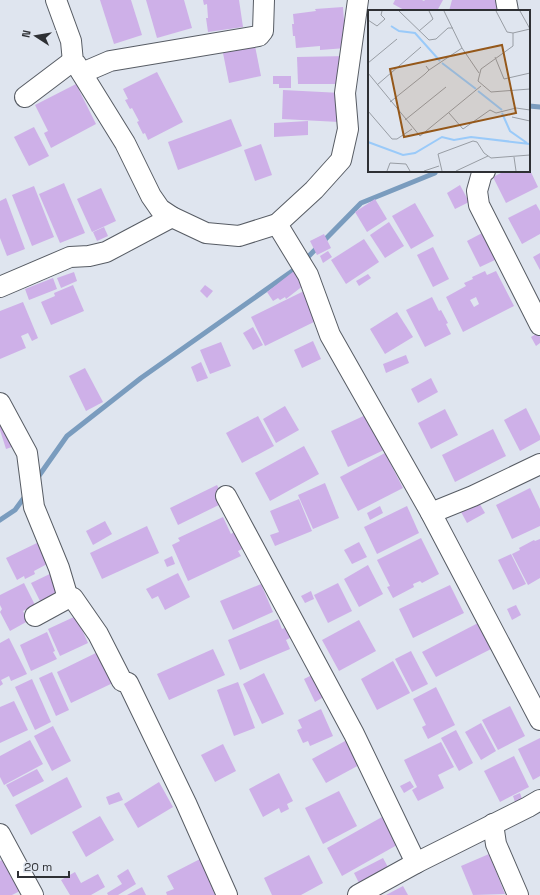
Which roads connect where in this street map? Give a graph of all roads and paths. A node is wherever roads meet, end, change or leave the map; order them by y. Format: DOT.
graph roads {
  1 [pos="56,0"];
  2 [pos="264,0"];
  3 [pos="358,0"];
  4 [pos="506,0"];
  5 [pos="508,10"];
  6 [pos="77,68"];
  7 [pos="25,97"];
  8 [pos="484,172"];
  9 [pos="172,217"];
  10 [pos="277,224"];
  11 [pos="0,287"];
  12 [pos="540,325"];
  13 [pos="0,403"];
  14 [pos="540,464"];
  15 [pos="226,496"];
  16 [pos="430,513"];
  17 [pos="68,598"];
  18 [pos="35,616"];
  19 [pos="540,720"];
  20 [pos="540,800"];
  21 [pos="493,824"];
  22 [pos="0,834"];
  23 [pos="416,863"];
  24 [pos="33,895"];
  25 [pos="227,895"];
  26 [pos="358,895"];
  27 [pos="518,895"];
  1 -- 6 [label="street"];
  2 -- 6 [label="street"];
  3 -- 10 [label="street"];
  4 -- 5 [label="street"];
  6 -- 7 [label="street"];
  6 -- 9 [label="street"];
  8 -- 12 [label="street"];
  9 -- 10 [label="street"];
  9 -- 11 [label="street"];
  10 -- 16 [label="street"];
  13 -- 17 [label="street"];
  14 -- 16 [label="street"];
  15 -- 23 [label="street"];
  16 -- 19 [label="street"];
  17 -- 18 [label="street"];
  17 -- 25 [label="street"];
  20 -- 21 [label="street"];
  21 -- 23 [label="street"];
  21 -- 27 [label="street"];
  22 -- 24 [label="street"];
  23 -- 26 [label="street"];
}
